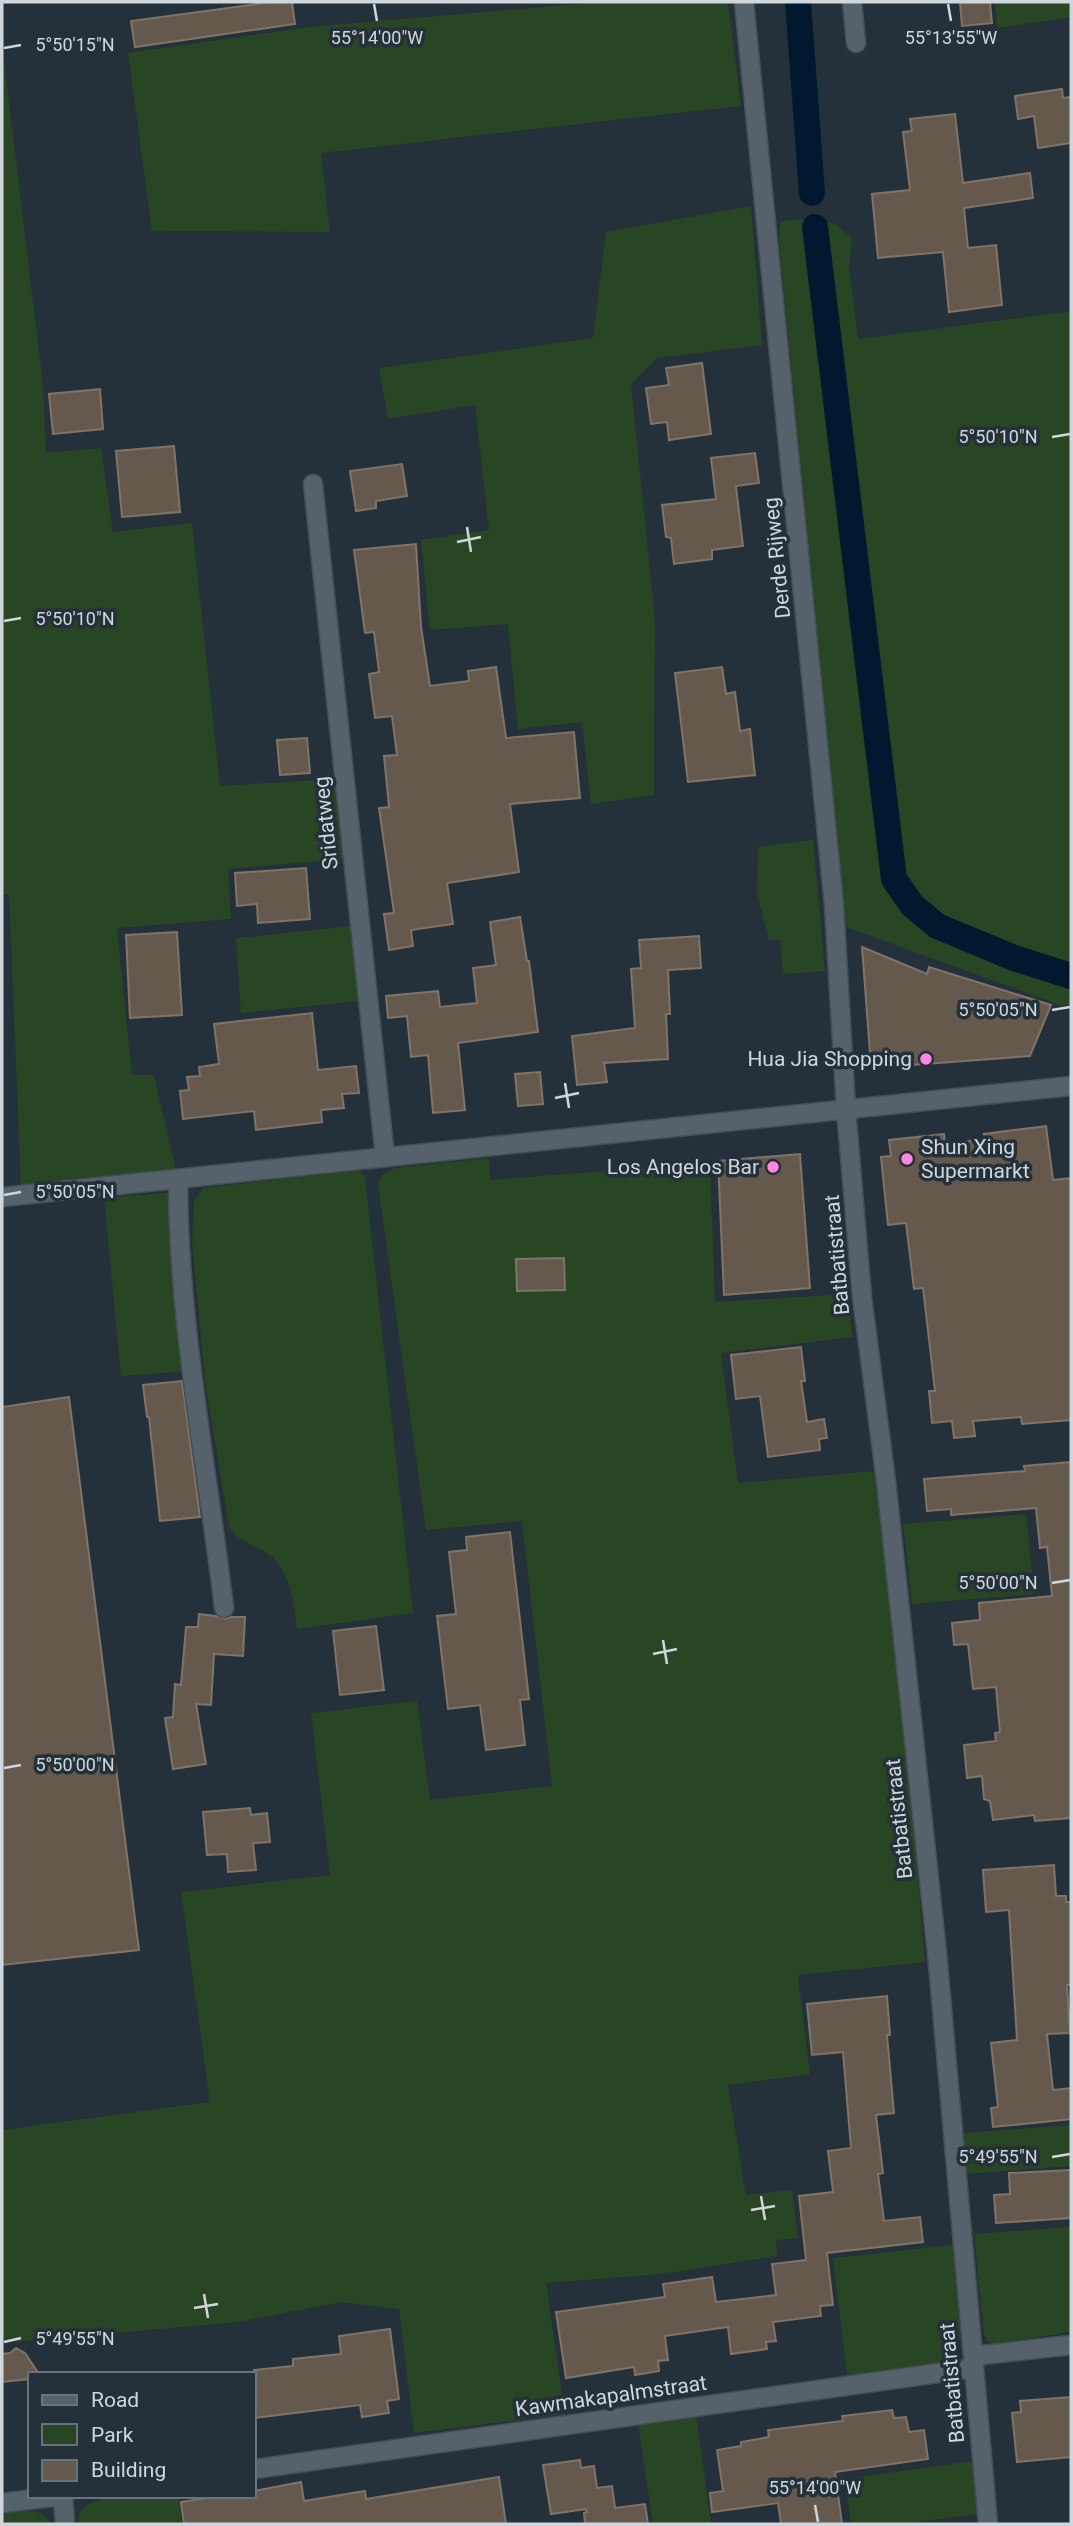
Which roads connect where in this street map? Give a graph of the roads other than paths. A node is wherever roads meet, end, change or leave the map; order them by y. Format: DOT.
graph roads {
  1 [pos="744,2"];
  2 [pos="852,2"];
  3 [pos="856,43"];
  4 [pos="313,484"];
  5 [pos="1071,1086"];
  6 [pos="846,1110"];
  7 [pos="385,1157"];
  8 [pos="178,1178"];
  9 [pos="2,1197"];
  10 [pos="224,1608"];
  11 [pos="1071,2345"];
  12 [pos="974,2362"];
  13 [pos="256,2469"];
  14 [pos="45,2498"];
  15 [pos="62,2498"];
  16 [pos="2,2503"];
  17 [pos="65,2524"];
  18 [pos="988,2524"];
  1 -- 6 [label="street, Derde Rijweg"];
  2 -- 3 [label="street"];
  4 -- 7 [label="street, Sridatweg"];
  5 -- 6 [label="street"];
  6 -- 7 [label="street"];
  6 -- 12 [label="street, Batbatistraat"];
  7 -- 8 [label="street"];
  8 -- 9 [label="street"];
  8 -- 10 [label="street"];
  11 -- 12 [label="street, Kawmakapalmstraat"];
  12 -- 13 [label="street, Kawmakapalmstraat"];
  12 -- 18 [label="street, Batbatistraat"];
  14 -- 16 [label="street"];
  15 -- 17 [label="street"];
}
